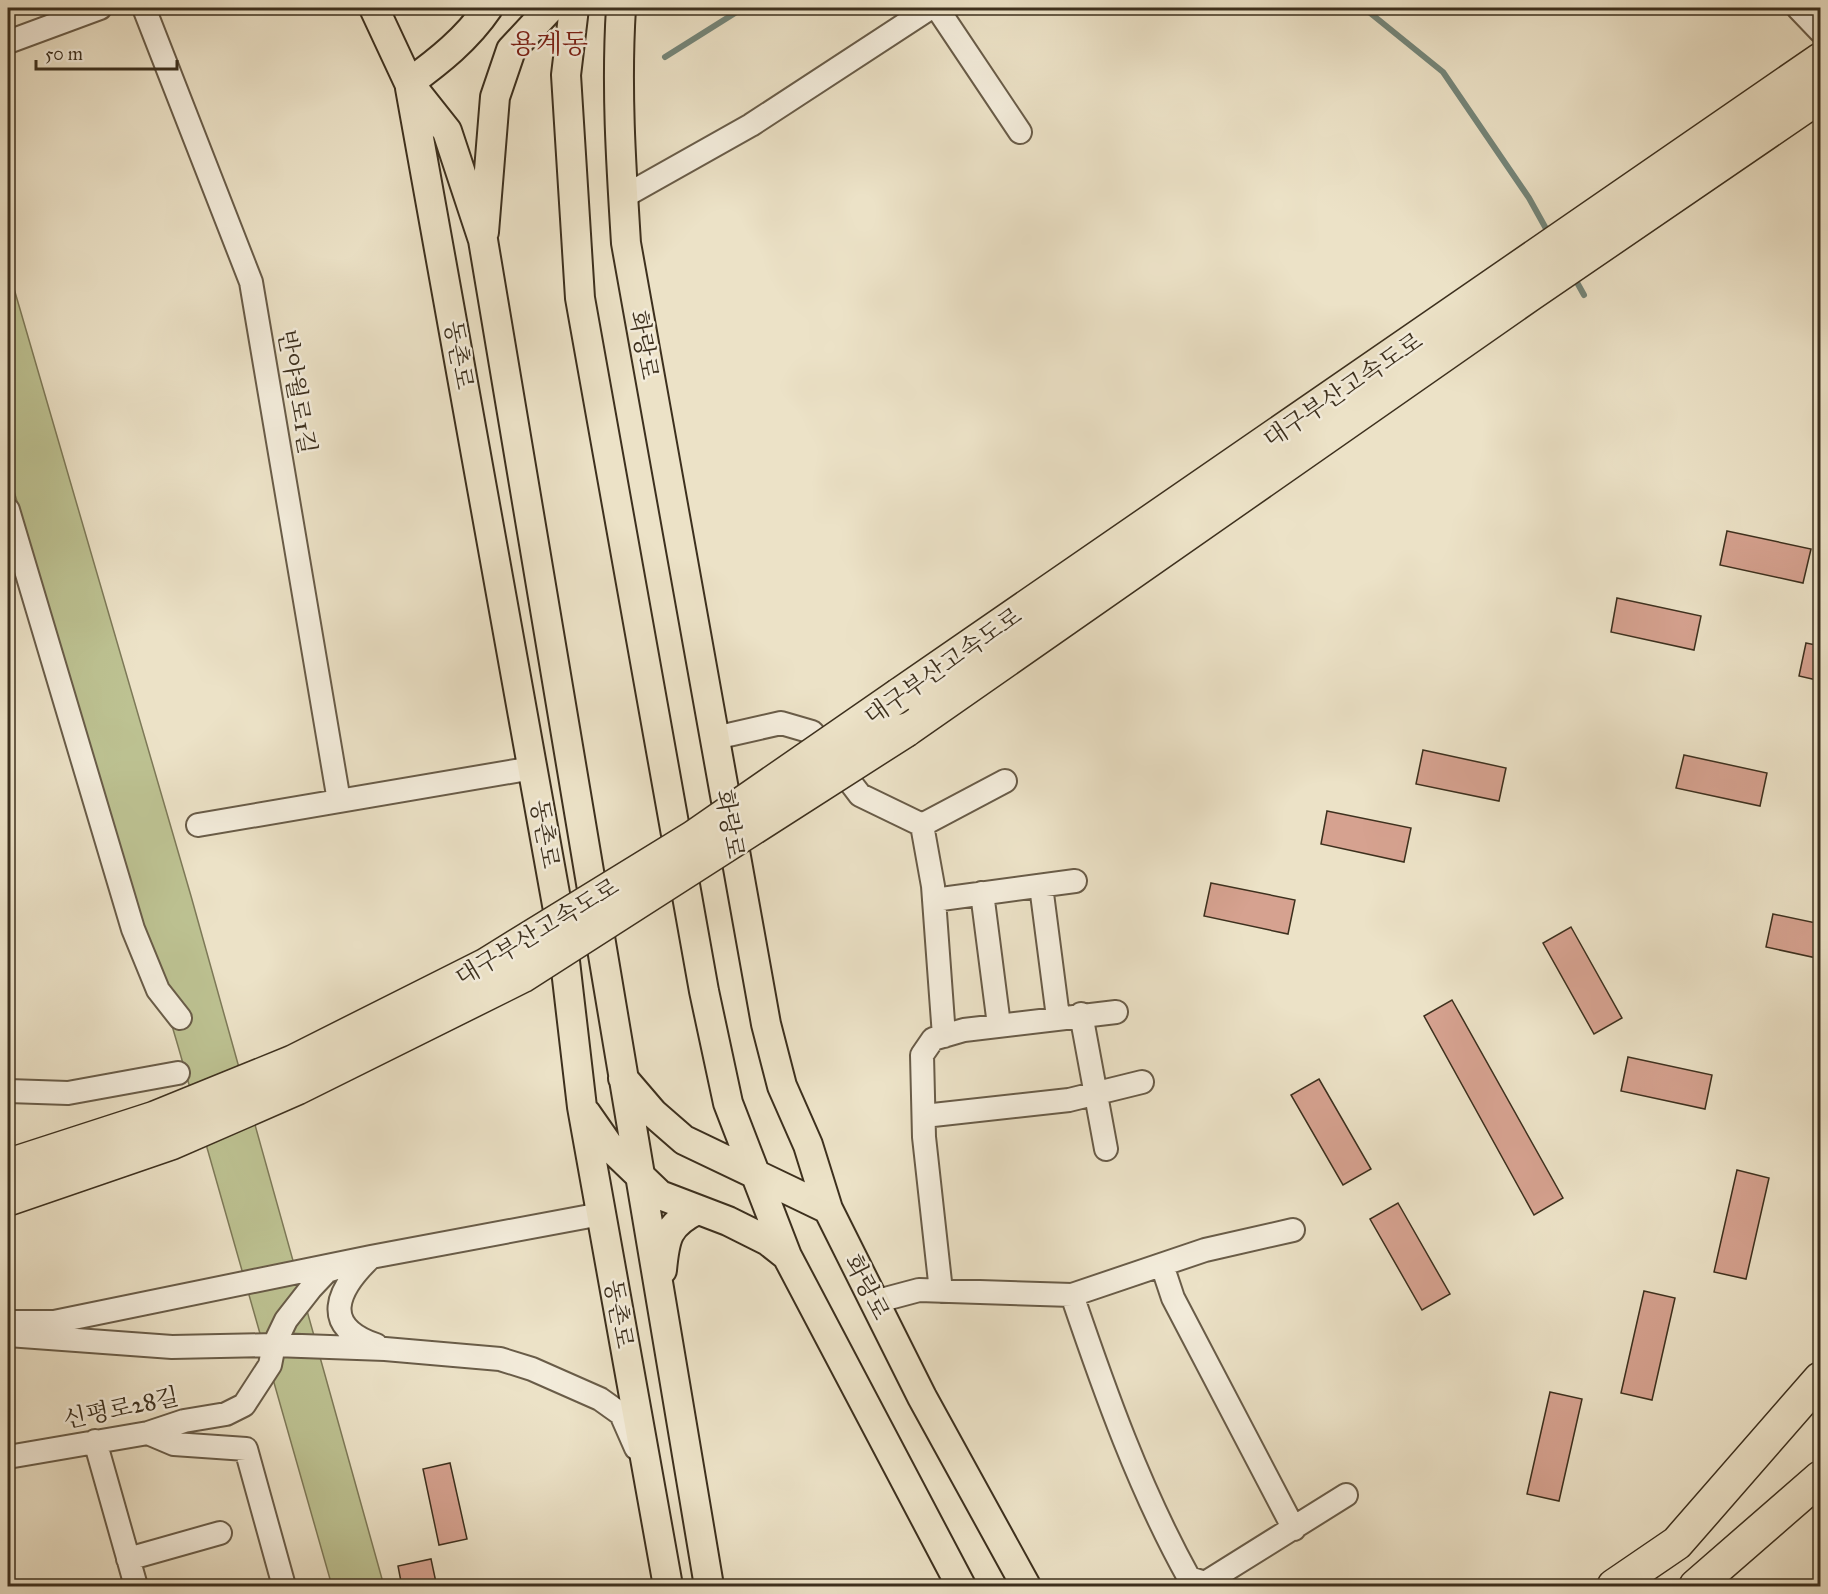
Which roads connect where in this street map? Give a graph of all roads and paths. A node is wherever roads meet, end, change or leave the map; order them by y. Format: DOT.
graph roads {
  1 [pos="100,8"];
  2 [pos="144,8"];
  3 [pos="374,8"];
  4 [pos="488,8"];
  5 [pos="550,8"];
  6 [pos="574,8"];
  7 [pos="621,8"];
  8 [pos="930,8"];
  9 [pos="937,8"];
  10 [pos="1798,8"];
  11 [pos="1821,31"];
  12 [pos="8,42"];
  13 [pos="1817,62"];
  14 [pos="409,83"];
  15 [pos="1821,96"];
  16 [pos="1020,132"];
  17 [pos="623,197"];
  18 [pos="1595,233"];
  19 [pos="483,240"];
  20 [pos="1522,284"];
  21 [pos="8,510"];
  22 [pos="715,738"];
  23 [pos="533,768"];
  24 [pos="1005,781"];
  25 [pos="339,801"];
  26 [pos="198,825"];
  27 [pos="922,825"];
  28 [pos="1075,881"];
  29 [pos="1041,886"];
  30 [pos="982,893"];
  31 [pos="934,900"];
  32 [pos="1116,1012"];
  33 [pos="1081,1014"];
  34 [pos="1058,1017"];
  35 [pos="180,1018"];
  36 [pos="999,1025"];
  37 [pos="944,1036"];
  38 [pos="177,1073"];
  39 [pos="622,1076"];
  40 [pos="1142,1082"];
  41 [pos="8,1091"];
  42 [pos="1094,1094"];
  43 [pos="582,1107"];
  44 [pos="924,1116"];
  45 [pos="1106,1149"];
  46 [pos="9,1165"];
  47 [pos="753,1175"];
  48 [pos="643,1192"];
  49 [pos="8,1199"];
  50 [pos="828,1209"];
  51 [pos="697,1210"];
  52 [pos="601,1214"];
  53 [pos="1293,1230"];
  54 [pos="787,1256"];
  55 [pos="371,1257"];
  56 [pos="347,1263"];
  57 [pos="1161,1265"];
  58 [pos="659,1290"];
  59 [pos="940,1291"];
  60 [pos="1072,1295"];
  61 [pos="874,1302"];
  62 [pos="8,1322"];
  63 [pos="8,1335"];
  64 [pos="274,1345"];
  65 [pos="385,1348"];
  66 [pos="1821,1378"];
  67 [pos="148,1433"];
  68 [pos="95,1441"];
  69 [pos="8,1457"];
  70 [pos="647,1471"];
  71 [pos="1821,1478"];
  72 [pos="1346,1495"];
  73 [pos="1294,1528"];
  74 [pos="220,1533"];
  75 [pos="1677,1543"];
  76 [pos="128,1558"];
  77 [pos="1202,1585"];
  78 [pos="1697,1585"];
  79 [pos="136,1587"];
  80 [pos="284,1587"];
  81 [pos="668,1587"];
  82 [pos="709,1587"];
  83 [pos="961,1587"];
  84 [pos="1026,1587"];
  85 [pos="1614,1587"];
  86 [pos="1634,1587"];
  1 -- 12 [label="street"];
  2 -- 25 [label="street, 반야월로1길"];
  3 -- 14 [label="main road"];
  4 -- 14 [label="main road"];
  5 -- 19 [label="main road"];
  6 -- 47 [label="main road"];
  7 -- 17 [label="main road, 화랑로"];
  8 -- 17 [label="street"];
  9 -- 16 [label="street"];
  10 -- 11 [label="street"];
  13 -- 18 [label="highway, 대구부산고속도로"];
  14 -- 19 [label="main road"];
  14 -- 23 [label="main road, 동촌로"];
  15 -- 18 [label="highway, 대구부산고속도로"];
  17 -- 22 [label="main road, 화랑로"];
  18 -- 20 [label="highway, 대구부산고속도로"];
  19 -- 39 [label="main road"];
  20 -- 46 [label="highway, 대구부산고속도로, bridge"];
  20 -- 49 [label="highway, 대구부산고속도로, bridge"];
  21 -- 35 [label="street"];
  22 -- 27 [label="street"];
  22 -- 50 [label="main road, 화랑로"];
  23 -- 25 [label="street"];
  23 -- 43 [label="main road, 동촌로"];
  24 -- 27 [label="street"];
  25 -- 26 [label="street"];
  27 -- 31 [label="street"];
  28 -- 29 [label="street"];
  29 -- 30 [label="street"];
  29 -- 34 [label="street"];
  30 -- 31 [label="street"];
  30 -- 36 [label="street"];
  31 -- 37 [label="street"];
  32 -- 33 [label="street"];
  33 -- 34 [label="street"];
  33 -- 42 [label="street"];
  34 -- 36 [label="street"];
  36 -- 37 [label="street"];
  37 -- 44 [label="street"];
  38 -- 41 [label="street"];
  39 -- 47 [label="main road"];
  39 -- 48 [label="main road"];
  40 -- 42 [label="street"];
  42 -- 44 [label="street"];
  42 -- 45 [label="street"];
  43 -- 48 [label="main road"];
  43 -- 52 [label="main road, 동촌로"];
  44 -- 59 [label="street"];
  47 -- 50 [label="main road"];
  47 -- 54 [label="main road"];
  48 -- 51 [label="main road"];
  48 -- 52 [label="main road"];
  48 -- 58 [label="main road"];
  50 -- 61 [label="main road, 화랑로"];
  51 -- 54 [label="main road"];
  51 -- 58 [label="main road"];
  52 -- 55 [label="street"];
  52 -- 70 [label="main road, 동촌로"];
  53 -- 57 [label="street"];
  54 -- 83 [label="main road"];
  55 -- 56 [label="street"];
  55 -- 65 [label="street"];
  56 -- 62 [label="street"];
  56 -- 64 [label="street"];
  57 -- 60 [label="street"];
  57 -- 73 [label="street"];
  58 -- 82 [label="main road"];
  59 -- 60 [label="street"];
  59 -- 61 [label="street"];
  60 -- 77 [label="street"];
  61 -- 84 [label="main road, 화랑로"];
  63 -- 64 [label="street"];
  64 -- 65 [label="street"];
  64 -- 67 [label="street, 신평로28길"];
  65 -- 70 [label="street"];
  66 -- 75 [label="highway"];
  67 -- 68 [label="street, 신평로28길"];
  67 -- 80 [label="street"];
  68 -- 69 [label="street, 신평로28길"];
  68 -- 76 [label="street"];
  70 -- 81 [label="main road, 동촌로"];
  71 -- 78 [label="highway"];
  72 -- 73 [label="street"];
  73 -- 77 [label="street"];
  74 -- 76 [label="street"];
  75 -- 85 [label="highway"];
  75 -- 86 [label="highway"];
  76 -- 79 [label="street"];
}
